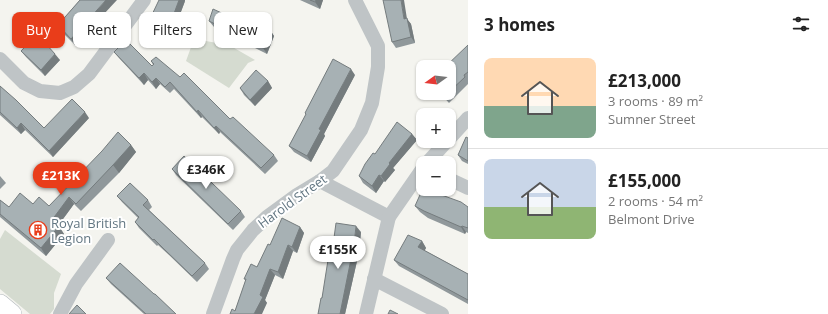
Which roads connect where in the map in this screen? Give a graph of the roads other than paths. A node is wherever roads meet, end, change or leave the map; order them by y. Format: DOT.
graph roads {
  1 [pos="144,0"];
  2 [pos="355,0"];
  3 [pos="0,59"];
  4 [pos="468,118"];
  5 [pos="456,131"];
  6 [pos="441,148"];
  7 [pos="433,156"];
  8 [pos="416,178"];
  9 [pos="320,181"];
  10 [pos="456,182"];
  11 [pos="468,188"];
  12 [pos="389,217"];
  13 [pos="108,240"];
  14 [pos="374,279"];
  15 [pos="0,304"];
  16 [pos="12,314"];
  17 [pos="60,314"];
  18 [pos="213,314"];
  19 [pos="366,314"];
  20 [pos="442,314"];
  1 -- 3 [label="street"];
  2 -- 9 [label="street, Harold Street"];
  4 -- 5 [label="street"];
  6 -- 7 [label="street"];
  8 -- 12 [label="street"];
  9 -- 12 [label="street"];
  9 -- 18 [label="street, Harold Street"];
  10 -- 11 [label="street"];
  12 -- 14 [label="street"];
  13 -- 17 [label="street"];
  14 -- 19 [label="street"];
  14 -- 20 [label="street"];
  15 -- 16 [label="main road"];
}
